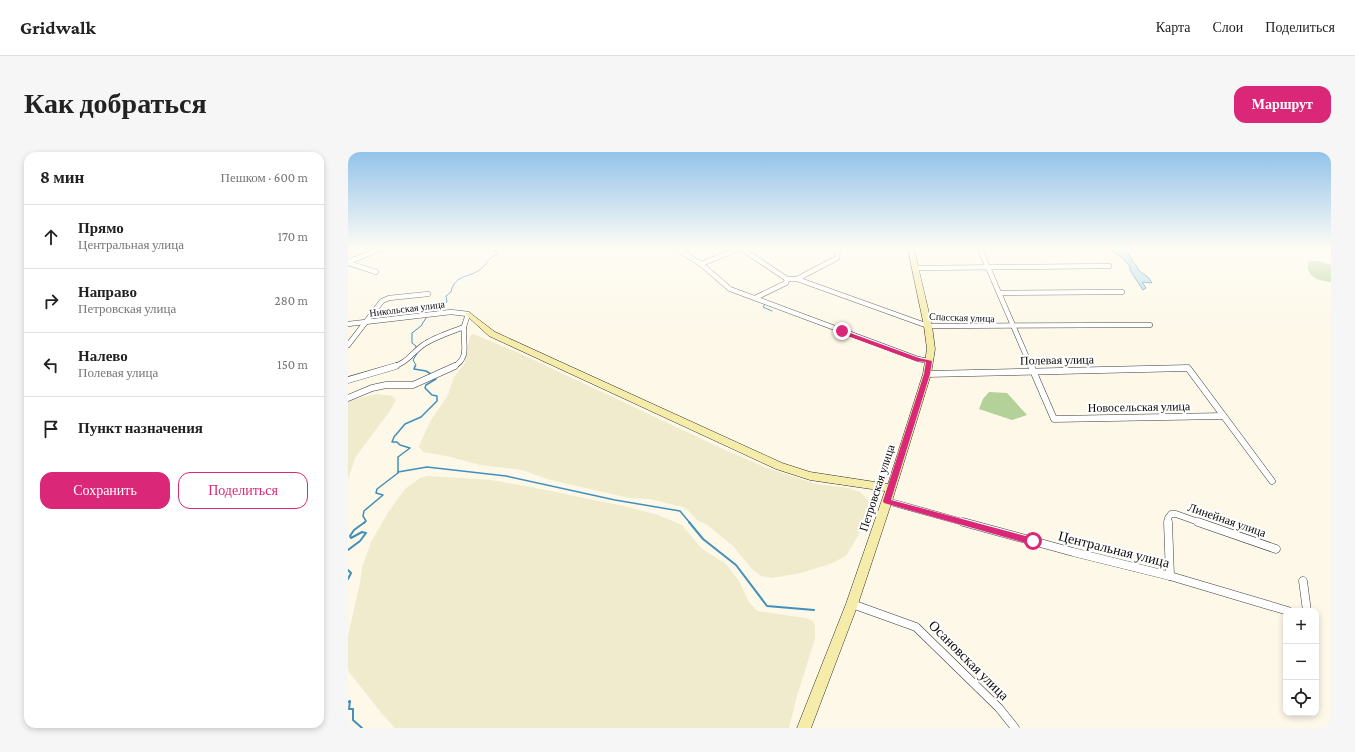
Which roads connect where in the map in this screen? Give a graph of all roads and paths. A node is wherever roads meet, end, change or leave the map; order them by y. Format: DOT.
graph roads {
  1 [pos="715,276"];
  2 [pos="782,276"];
  3 [pos="803,276"];
  4 [pos="917,276"];
  5 [pos="992,276"];
  6 [pos="787,279"];
  7 [pos="797,279"];
  8 [pos="1122,292"];
  9 [pos="1000,293"];
  10 [pos="428,294"];
  11 [pos="755,298"];
  12 [pos="468,314"];
  13 [pos="366,321"];
  14 [pos="348,324"];
  15 [pos="1150,325"];
  16 [pos="928,326"];
  17 [pos="1014,327"];
  18 [pos="464,328"];
  19 [pos="348,345"];
  20 [pos="929,361"];
  21 [pos="1034,371"];
  22 [pos="927,374"];
  23 [pos="348,380"];
  24 [pos="348,398"];
  25 [pos="1223,416"];
  26 [pos="1272,481"];
  27 [pos="891,488"];
  28 [pos="887,501"];
  29 [pos="1276,549"];
  30 [pos="1170,576"];
  31 [pos="1303,581"];
  32 [pos="852,604"];
  33 [pos="1307,608"];
  34 [pos="1283,610"];
  35 [pos="804,728"];
  36 [pos="1016,728"];
  1 -- 11 [label="street"];
  2 -- 6 [label="street"];
  3 -- 7 [label="street"];
  4 -- 16 [label="street, Петровская улица"];
  5 -- 9 [label="street"];
  6 -- 7 [label="street, Спасская улица"];
  6 -- 11 [label="street"];
  7 -- 16 [label="street, Спасская улица"];
  8 -- 9 [label="street"];
  9 -- 17 [label="street"];
  10 -- 13 [label="street"];
  11 -- 20 [label="street"];
  12 -- 13 [label="street, Никольская улица"];
  12 -- 18 [label="street"];
  12 -- 27 [label="street"];
  13 -- 14 [label="street, Никольская улица"];
  13 -- 19 [label="street"];
  15 -- 17 [label="street, Спасская улица"];
  16 -- 17 [label="street, Спасская улица"];
  16 -- 20 [label="street, Петровская улица"];
  17 -- 21 [label="street"];
  18 -- 23 [label="street"];
  18 -- 24 [label="street"];
  20 -- 22 [label="street, Петровская улица"];
  21 -- 22 [label="street, Полевая улица"];
  21 -- 25 [label="street, Полевая улица"];
  21 -- 25 [label="street, Новосельская улица"];
  22 -- 27 [label="street, Петровская улица"];
  25 -- 26 [label="street"];
  27 -- 28 [label="street, Петровская улица"];
  28 -- 30 [label="street, Центральная улица"];
  28 -- 32 [label="street, Петровская улица"];
  29 -- 30 [label="street, Линейная улица"];
  30 -- 34 [label="street, Центральная улица"];
  31 -- 33 [label="street"];
  32 -- 35 [label="street, Петровская улица"];
  32 -- 36 [label="street, Осановская улица"];
}
